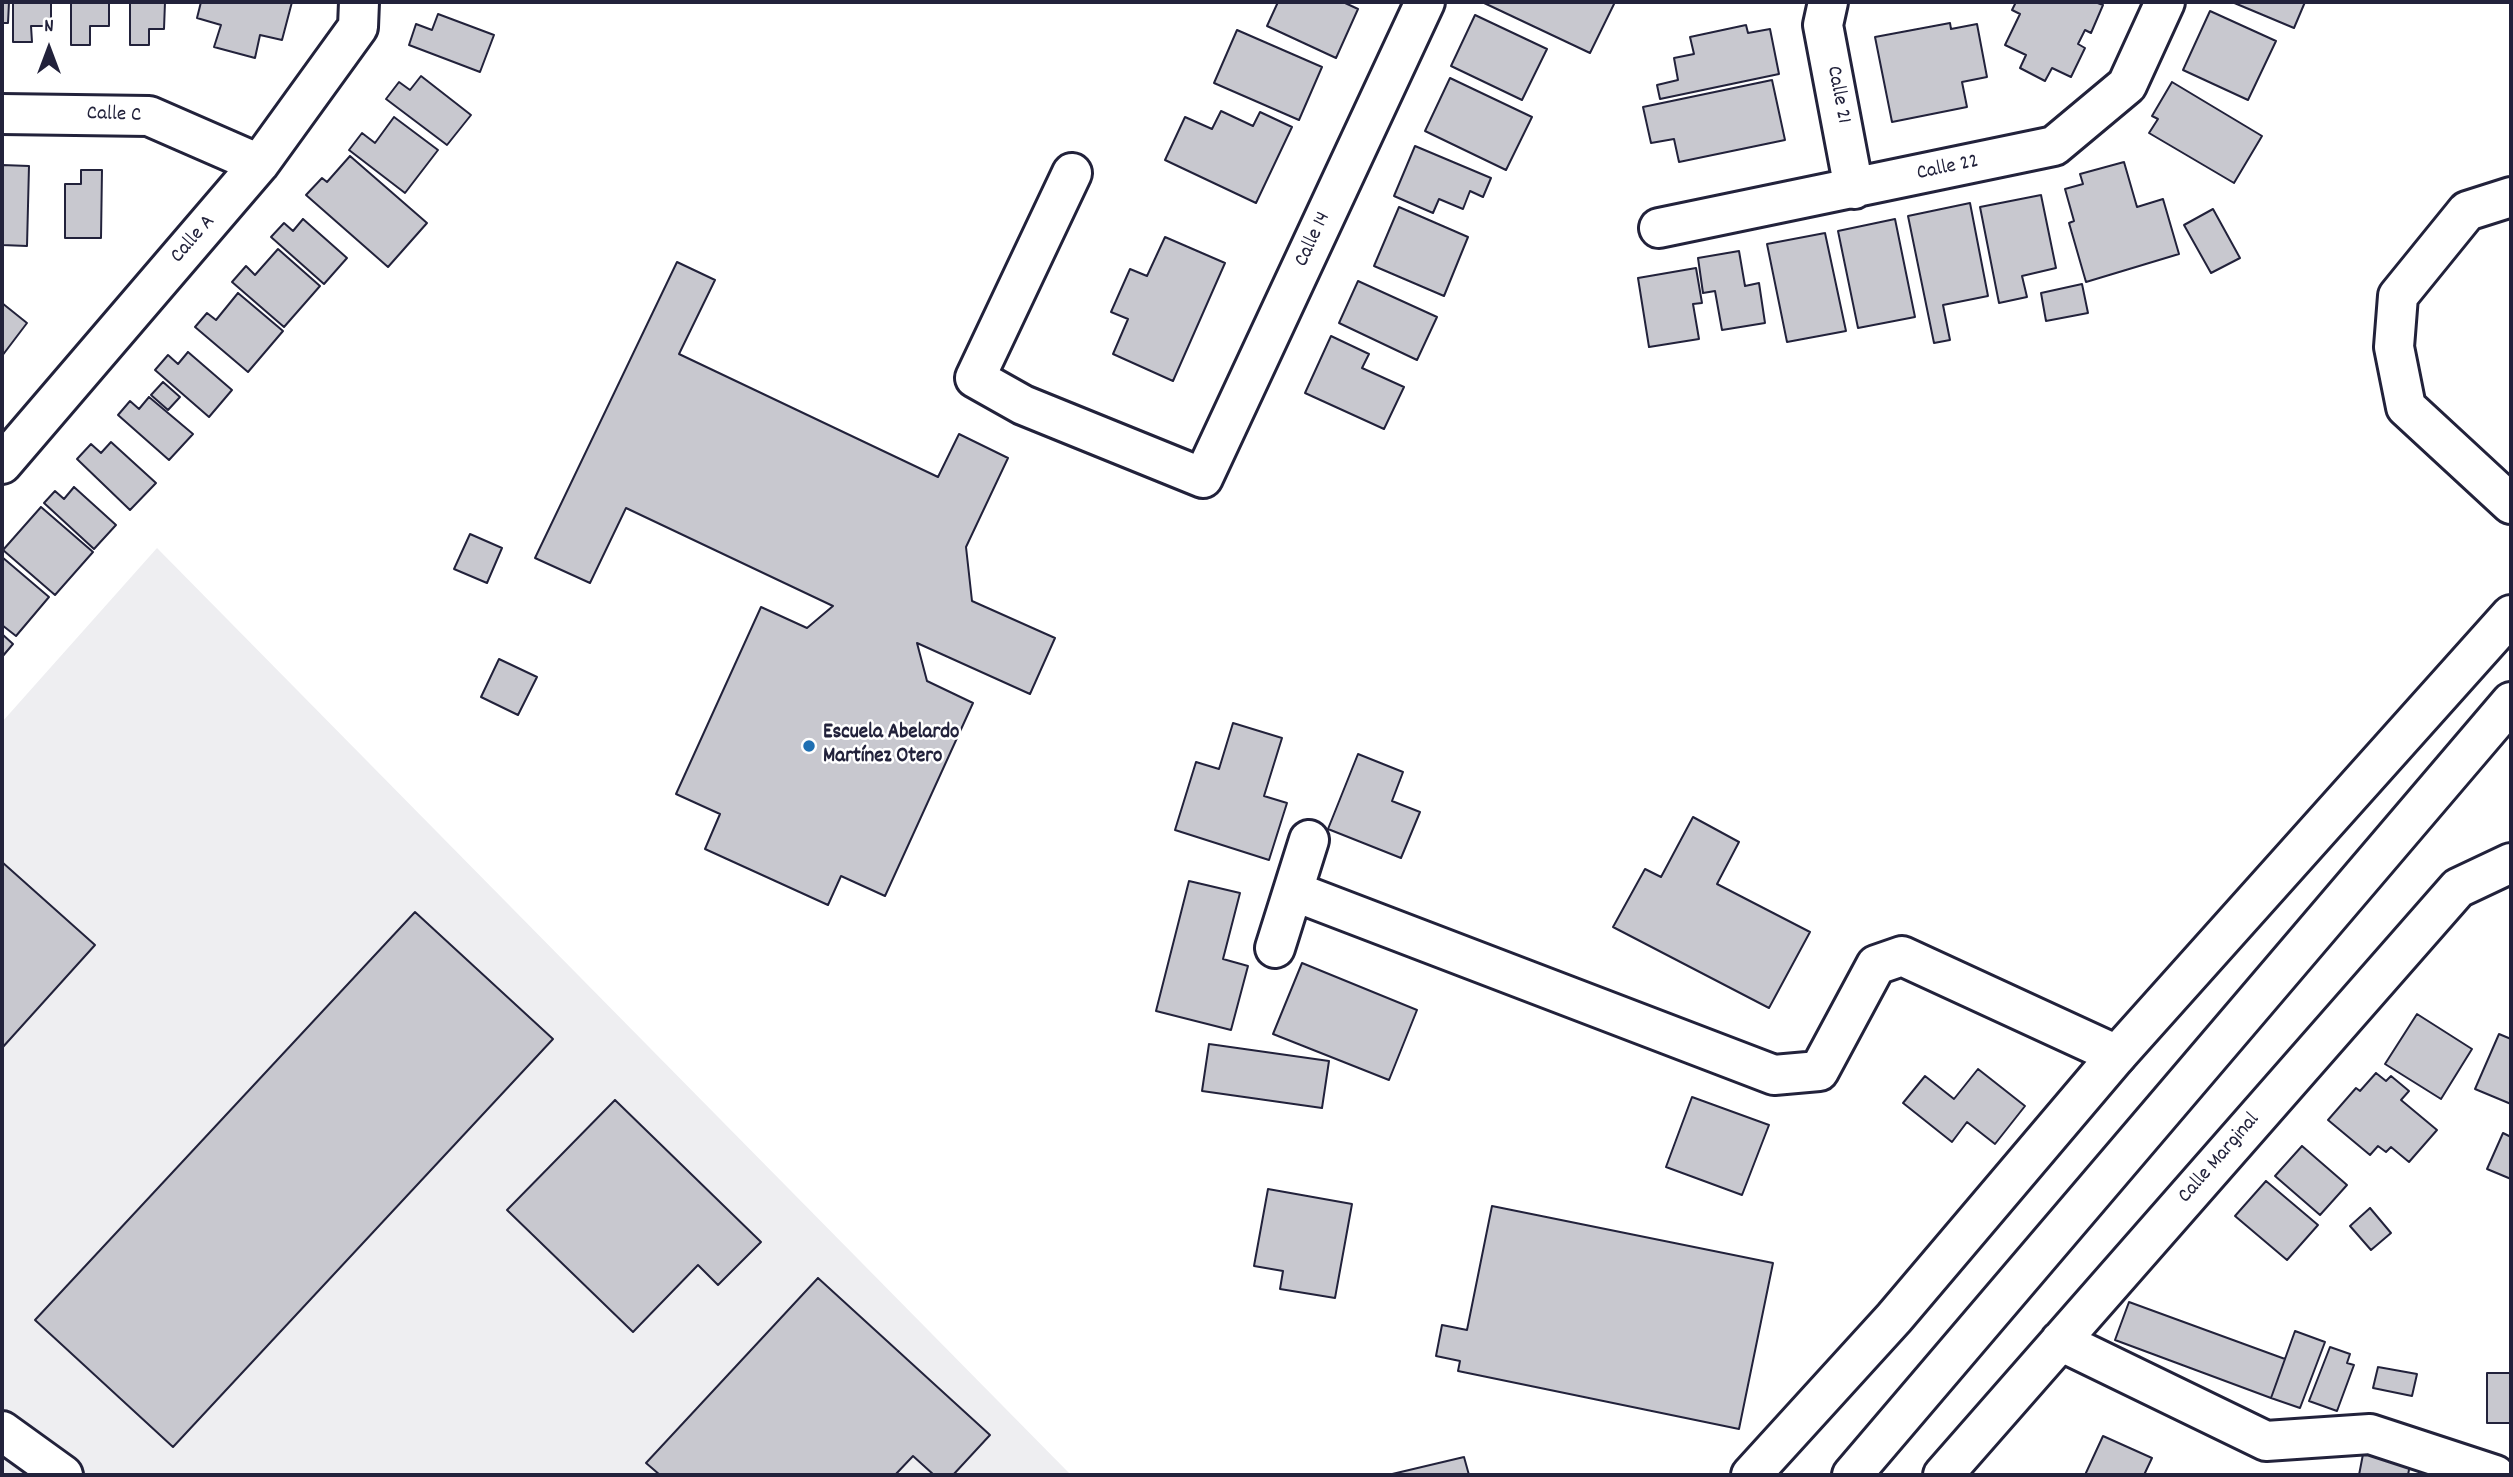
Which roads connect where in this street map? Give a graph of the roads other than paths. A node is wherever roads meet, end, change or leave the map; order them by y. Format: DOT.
graph roads {
  1 [pos="359,2"];
  2 [pos="1425,2"];
  3 [pos="1828,2"];
  4 [pos="2165,2"];
  5 [pos="2,114"];
  6 [pos="259,164"];
  7 [pos="1072,173"];
  8 [pos="1854,189"];
  9 [pos="2511,197"];
  10 [pos="1659,228"];
  11 [pos="2,464"];
  12 [pos="2511,504"];
  13 [pos="2511,615"];
  14 [pos="2511,702"];
  15 [pos="1309,840"];
  16 [pos="2511,863"];
  17 [pos="1293,891"];
  18 [pos="1275,948"];
  19 [pos="2117,1055"];
  20 [pos="2060,1342"];
  21 [pos="2,1431"];
  22 [pos="63,1475"];
  23 [pos="1751,1475"];
  24 [pos="1852,1475"];
  25 [pos="1943,1475"];
  26 [pos="2496,1475"];
  1 -- 6 [label="street, Calle A"];
  2 -- 7 [label="street, Calle 14"];
  3 -- 8 [label="street, Calle 21"];
  4 -- 8 [label="street, Calle 22"];
  5 -- 6 [label="street, Calle C"];
  6 -- 11 [label="street, Calle A"];
  8 -- 10 [label="street, Calle 22"];
  9 -- 12 [label="street"];
  13 -- 19 [label="street"];
  14 -- 24 [label="street"];
  15 -- 17 [label="street"];
  16 -- 20 [label="street, Calle Marginal"];
  17 -- 18 [label="street"];
  17 -- 19 [label="street"];
  19 -- 23 [label="street"];
  20 -- 25 [label="street, Calle Marginal"];
  20 -- 26 [label="street"];
  21 -- 22 [label="street"];
}
